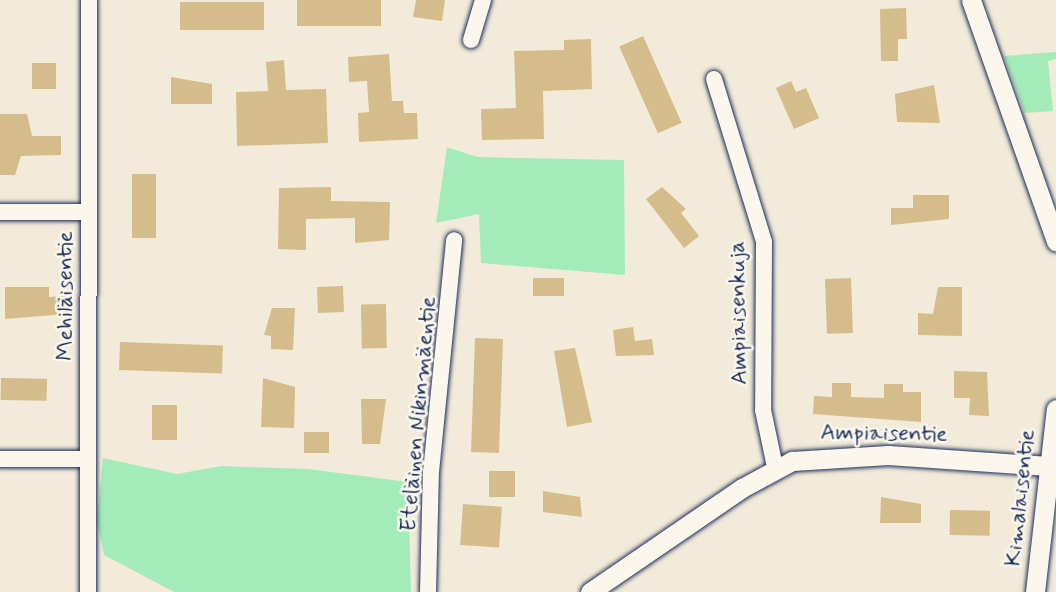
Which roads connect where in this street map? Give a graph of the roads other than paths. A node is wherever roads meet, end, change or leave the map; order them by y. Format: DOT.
graph roads {
  1 [pos="89,0"];
  2 [pos="483,0"];
  3 [pos="971,0"];
  4 [pos="471,40"];
  5 [pos="714,79"];
  6 [pos="0,212"];
  7 [pos="89,212"];
  8 [pos="454,240"];
  9 [pos="1056,242"];
  10 [pos="1056,409"];
  11 [pos="88,458"];
  12 [pos="0,459"];
  13 [pos="1049,466"];
  14 [pos="775,467"];
  15 [pos="88,592"];
  16 [pos="428,592"];
  17 [pos="590,592"];
  18 [pos="1035,592"];
  1 -- 7 [label="street, Mehiläisentie"];
  2 -- 4 [label="street"];
  3 -- 9 [label="street"];
  5 -- 14 [label="street, Ampiaisenkuja"];
  6 -- 7 [label="street"];
  7 -- 11 [label="street, Mehiläisentie"];
  8 -- 16 [label="street, Eteläinen Nikinmäentie"];
  10 -- 13 [label="street, Kimalaisentie"];
  11 -- 12 [label="street"];
  11 -- 15 [label="street, Mehiläisentie"];
  13 -- 14 [label="street, Ampiaisentie"];
  13 -- 18 [label="street, Kimalaisentie"];
  14 -- 17 [label="street, Ampiaisentie"];
}
